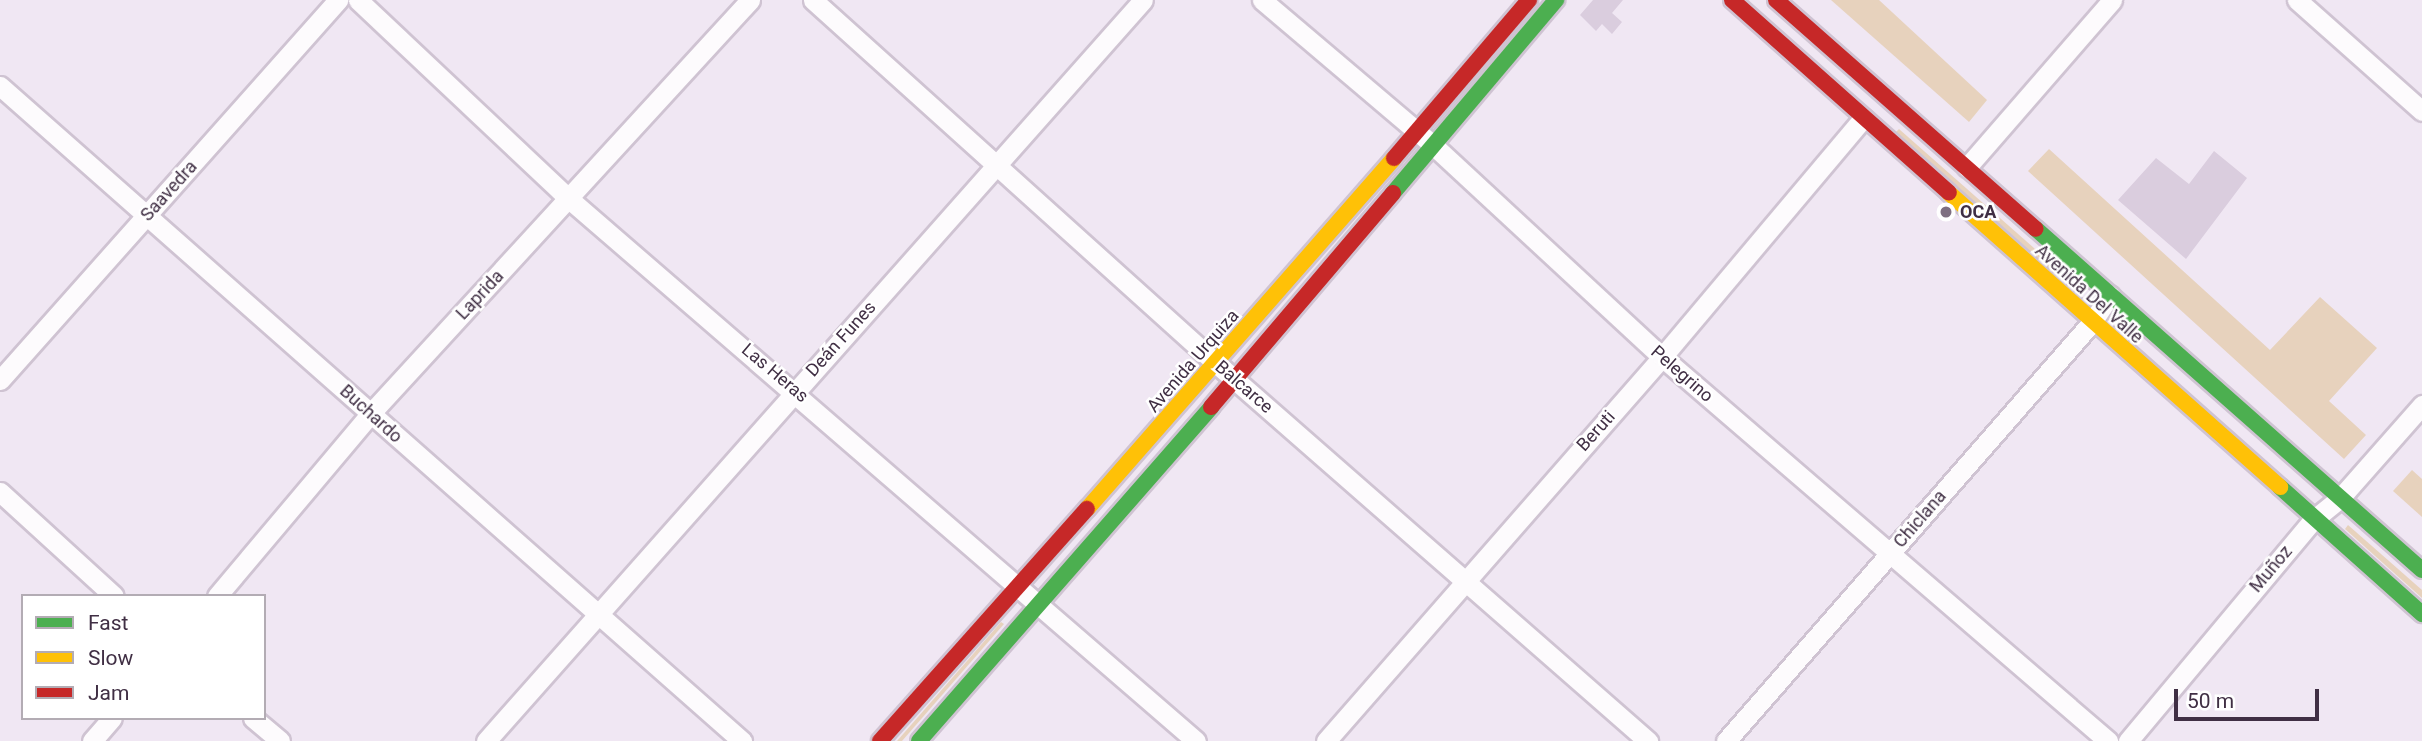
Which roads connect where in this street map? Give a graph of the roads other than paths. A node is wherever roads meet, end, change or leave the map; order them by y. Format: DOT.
graph roads {
  1 [pos="338,0"];
  2 [pos="358,0"];
  3 [pos="750,0"];
  4 [pos="813,0"];
  5 [pos="1143,0"];
  6 [pos="1262,0"];
  7 [pos="1529,0"];
  8 [pos="1556,0"];
  9 [pos="1732,0"];
  10 [pos="1776,0"];
  11 [pos="2112,0"];
  12 [pos="2297,0"];
  13 [pos="0,86"];
  14 [pos="2422,111"];
  15 [pos="1863,118"];
  16 [pos="1414,132"];
  17 [pos="1434,146"];
  18 [pos="996,165"];
  19 [pos="1967,167"];
  20 [pos="568,198"];
  21 [pos="149,214"];
  22 [pos="2110,295"];
  23 [pos="2092,322"];
  24 [pos="1662,357"];
  25 [pos="1217,364"];
  26 [pos="0,380"];
  27 [pos="1236,380"];
  28 [pos="796,390"];
  29 [pos="2422,405"];
  30 [pos="370,414"];
  31 [pos="0,492"];
  32 [pos="2341,497"];
  33 [pos="2313,520"];
  34 [pos="1889,554"];
  35 [pos="2422,570"];
  36 [pos="1463,580"];
  37 [pos="1017,586"];
  38 [pos="112,594"];
  39 [pos="219,594"];
  40 [pos="1038,606"];
  41 [pos="2422,614"];
  42 [pos="595,616"];
  43 [pos="110,720"];
  44 [pos="255,720"];
  45 [pos="92,741"];
  46 [pos="280,741"];
  47 [pos="486,741"];
  48 [pos="742,741"];
  49 [pos="880,741"];
  50 [pos="919,741"];
  51 [pos="1196,741"];
  52 [pos="1326,741"];
  53 [pos="1648,741"];
  54 [pos="1726,741"];
  55 [pos="2108,741"];
  56 [pos="2128,741"];
  1 -- 21 [label="street, Saavedra"];
  2 -- 20 [label="street, Las Heras"];
  3 -- 20 [label="street, Laprida"];
  4 -- 18 [label="street, Balcarce"];
  5 -- 18 [label="street, Deán Funes"];
  6 -- 16 [label="street, Pelegrino"];
  7 -- 16 [label="main road, Avenida Urquiza"];
  8 -- 17 [label="main road"];
  9 -- 15 [label="main road, Avenida Del Valle"];
  10 -- 19 [label="main road, Avenida Del Valle"];
  11 -- 19 [label="street"];
  12 -- 14 [label="street"];
  13 -- 21 [label="street, Buchardo"];
  15 -- 23 [label="main road, Avenida Del Valle"];
  15 -- 24 [label="street, Beruti"];
  16 -- 17 [label="street, Pelegrino"];
  16 -- 25 [label="main road, Avenida Urquiza"];
  17 -- 24 [label="street, Pelegrino"];
  17 -- 27 [label="main road"];
  18 -- 25 [label="street, Balcarce"];
  18 -- 28 [label="street, Deán Funes"];
  19 -- 22 [label="main road, Avenida Del Valle"];
  20 -- 28 [label="street, Las Heras"];
  20 -- 30 [label="street, Laprida"];
  21 -- 26 [label="street, Saavedra"];
  21 -- 30 [label="street, Buchardo"];
  22 -- 23 [label="street, Chiclana"];
  22 -- 32 [label="main road, Avenida Del Valle"];
  23 -- 33 [label="main road, Avenida Del Valle"];
  23 -- 34 [label="street, Chiclana"];
  24 -- 34 [label="street, Pelegrino"];
  24 -- 36 [label="street, Beruti"];
  25 -- 27 [label="street, Balcarce"];
  25 -- 37 [label="main road, Avenida Urquiza"];
  27 -- 36 [label="street, Balcarce"];
  27 -- 40 [label="main road"];
  28 -- 37 [label="street, Las Heras"];
  28 -- 42 [label="street, Deán Funes"];
  29 -- 32 [label="street, Muñoz"];
  30 -- 39 [label="street, Laprida"];
  30 -- 42 [label="street, Buchardo"];
  31 -- 38 [label="street"];
  32 -- 33 [label="street, Muñoz"];
  32 -- 35 [label="main road, Avenida Del Valle"];
  33 -- 41 [label="main road, Avenida Del Valle"];
  33 -- 56 [label="street, Muñoz"];
  34 -- 54 [label="street, Chiclana"];
  34 -- 55 [label="street, Pelegrino"];
  36 -- 52 [label="street, Beruti"];
  36 -- 53 [label="street, Balcarce"];
  37 -- 40 [label="street, Las Heras"];
  37 -- 49 [label="main road, Avenida Urquiza"];
  40 -- 50 [label="main road"];
  40 -- 51 [label="street, Las Heras"];
  42 -- 47 [label="street, Deán Funes"];
  42 -- 48 [label="street, Buchardo"];
  43 -- 45 [label="street"];
  44 -- 46 [label="street"];
}
